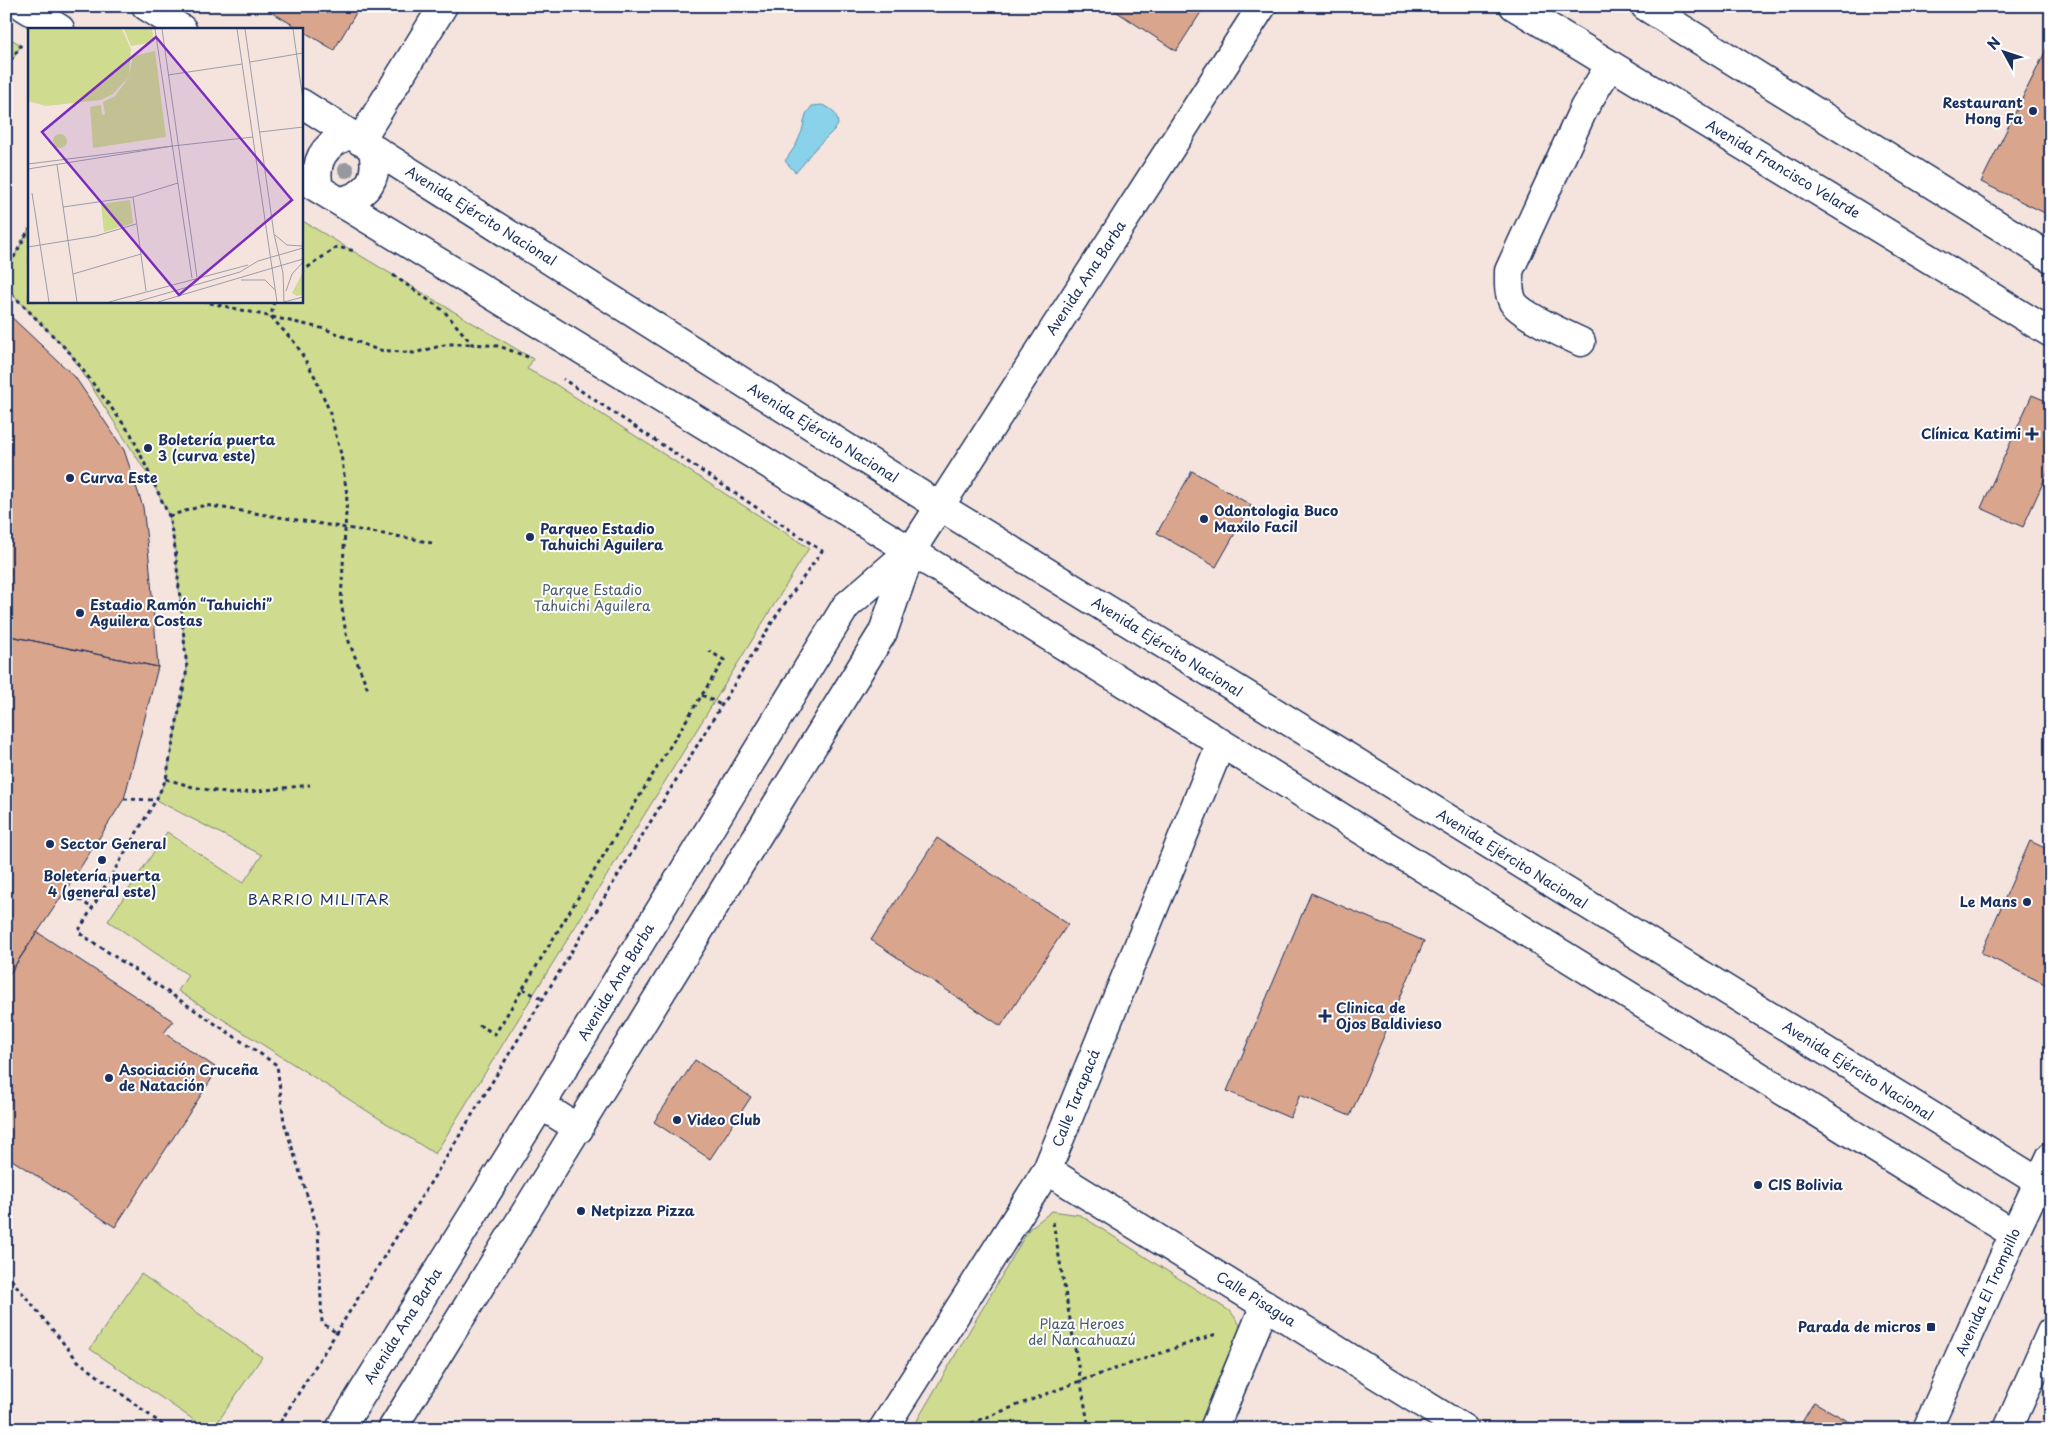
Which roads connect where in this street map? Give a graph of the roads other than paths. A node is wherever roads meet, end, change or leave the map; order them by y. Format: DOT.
graph roads {
  1 [pos="24,6"];
  2 [pos="146,6"];
  3 [pos="443,6"];
  4 [pos="1262,6"];
  5 [pos="1514,6"];
  6 [pos="1645,6"];
  7 [pos="58,28"];
  8 [pos="180,28"];
  9 [pos="1610,65"];
  10 [pos="302,104"];
  11 [pos="361,141"];
  12 [pos="320,189"];
  13 [pos="2051,258"];
  14 [pos="2051,333"];
  15 [pos="1581,342"];
  16 [pos="938,506"];
  17 [pos="910,551"];
  18 [pos="1221,743"];
  19 [pos="541,1105"];
  20 [pos="579,1129"];
  21 [pos="2051,1156"];
  22 [pos="1048,1170"];
  23 [pos="2039,1182"];
  24 [pos="2014,1234"];
  25 [pos="1266,1305"];
  26 [pos="2051,1332"];
  27 [pos="340,1429"];
  28 [pos="392,1429"];
  29 [pos="883,1429"];
  30 [pos="1214,1429"];
  31 [pos="1464,1429"];
  32 [pos="1927,1429"];
  33 [pos="2008,1429"];
  1 -- 7 [label="street"];
  2 -- 8 [label="street"];
  3 -- 11 [label="street"];
  4 -- 16 [label="street, Avenida Ana Barba"];
  5 -- 9 [label="street, Avenida Francisco Velarde"];
  6 -- 13 [label="street"];
  9 -- 14 [label="street, Avenida Francisco Velarde"];
  9 -- 15 [label="street"];
  10 -- 11 [label="street, Avenida Ejército Nacional"];
  11 -- 12 [label="street"];
  11 -- 12 [label="street"];
  11 -- 16 [label="street, Avenida Ejército Nacional"];
  12 -- 17 [label="street"];
  16 -- 17 [label="street, Avenida Ana Barba"];
  16 -- 23 [label="street, Avenida Ejército Nacional"];
  17 -- 18 [label="street"];
  17 -- 19 [label="street, Avenida Ana Barba"];
  17 -- 20 [label="street, Avenida Ana Barba"];
  18 -- 22 [label="street, Calle Tarapacá"];
  18 -- 24 [label="street"];
  19 -- 20 [label="street"];
  19 -- 27 [label="street, Avenida Ana Barba"];
  20 -- 28 [label="street, Avenida Ana Barba"];
  21 -- 23 [label="street, Avenida El Trompillo"];
  22 -- 25 [label="street, Calle Pisagua"];
  22 -- 29 [label="street, Calle Tarapacá"];
  23 -- 24 [label="street, Avenida El Trompillo"];
  24 -- 32 [label="street, Avenida El Trompillo"];
  25 -- 30 [label="street"];
  25 -- 31 [label="street, Calle Pisagua"];
  26 -- 33 [label="street"];
}
